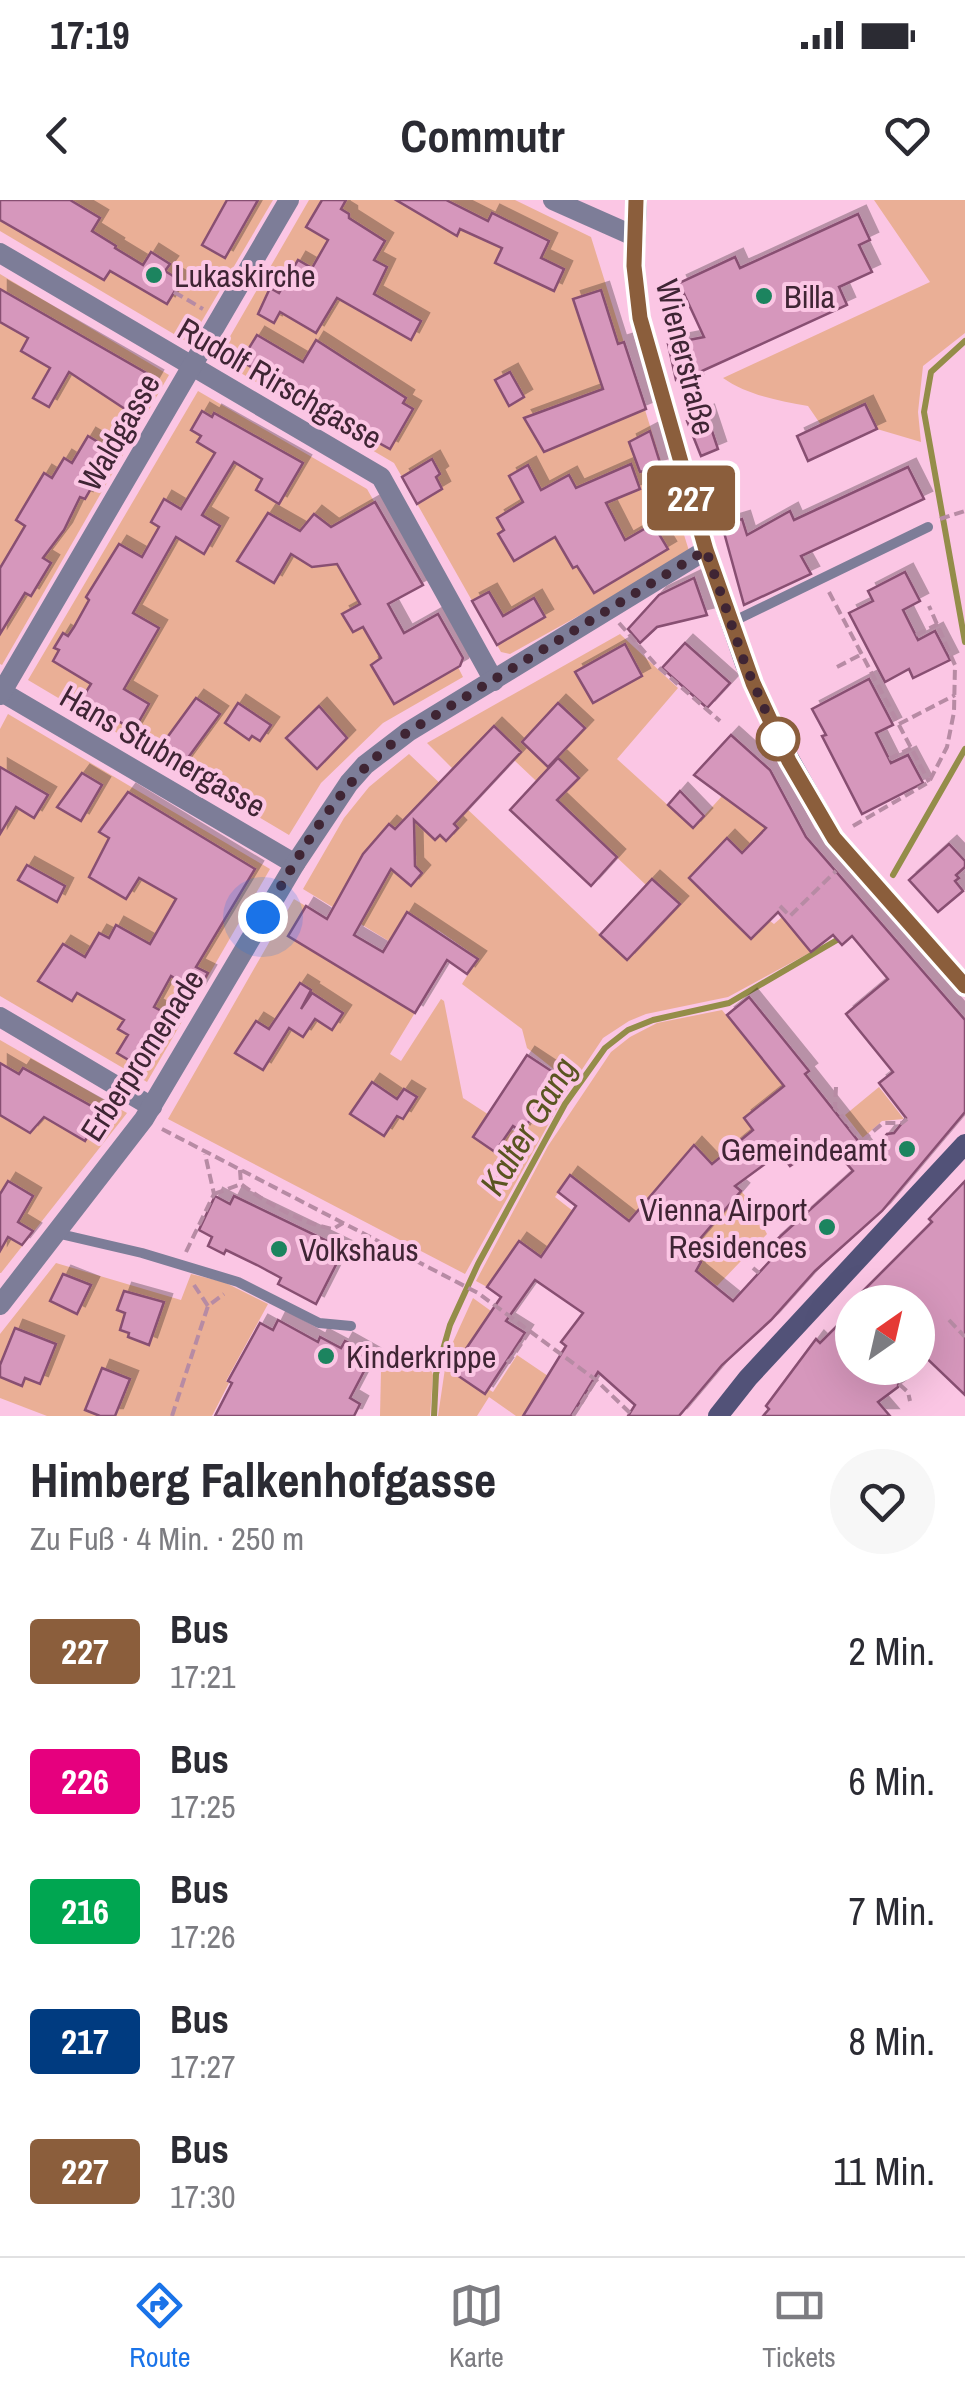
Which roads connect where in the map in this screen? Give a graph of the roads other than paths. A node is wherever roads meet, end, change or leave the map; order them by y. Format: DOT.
graph roads {
  1 [pos="290,200"];
  2 [pos="553,200"];
  3 [pos="636,200"];
  4 [pos="634,236"];
  5 [pos="0,253"];
  6 [pos="192,366"];
  7 [pos="931,524"];
  8 [pos="706,550"];
  9 [pos="731,623"];
  10 [pos="494,681"];
  11 [pos="1,692"];
  12 [pos="295,864"];
  13 [pos="961,973"];
  14 [pos="0,1018"];
  15 [pos="148,1113"];
  16 [pos="965,1144"];
  17 [pos="55,1233"];
  18 [pos="0,1305"];
  19 [pos="352,1326"];
  20 [pos="718,1416"];
  1 -- 6 [label="street, Waldgasse"];
  2 -- 4 [label="street"];
  3 -- 4 [label="street, Wienerstraße"];
  4 -- 8 [label="street, Wienerstraße"];
  5 -- 6 [label="street, Rudolf Rirschgasse"];
  6 -- 10 [label="street, Rudolf Rirschgasse"];
  6 -- 11 [label="street, Waldgasse"];
  7 -- 9 [label="lane"];
  8 -- 9 [label="street, Wienerstraße"];
  8 -- 10 [label="street, Erberpromenade"];
  9 -- 13 [label="street, Wienerstraße"];
  10 -- 12 [label="street, Erberpromenade"];
  11 -- 12 [label="street, Hans Stubnergasse"];
  12 -- 15 [label="street, Erberpromenade"];
  14 -- 15 [label="street"];
  15 -- 17 [label="street, Erberpromenade"];
  16 -- 20 [label="street"];
  17 -- 18 [label="street, Erberpromenade"];
  17 -- 19 [label="lane"];
}
